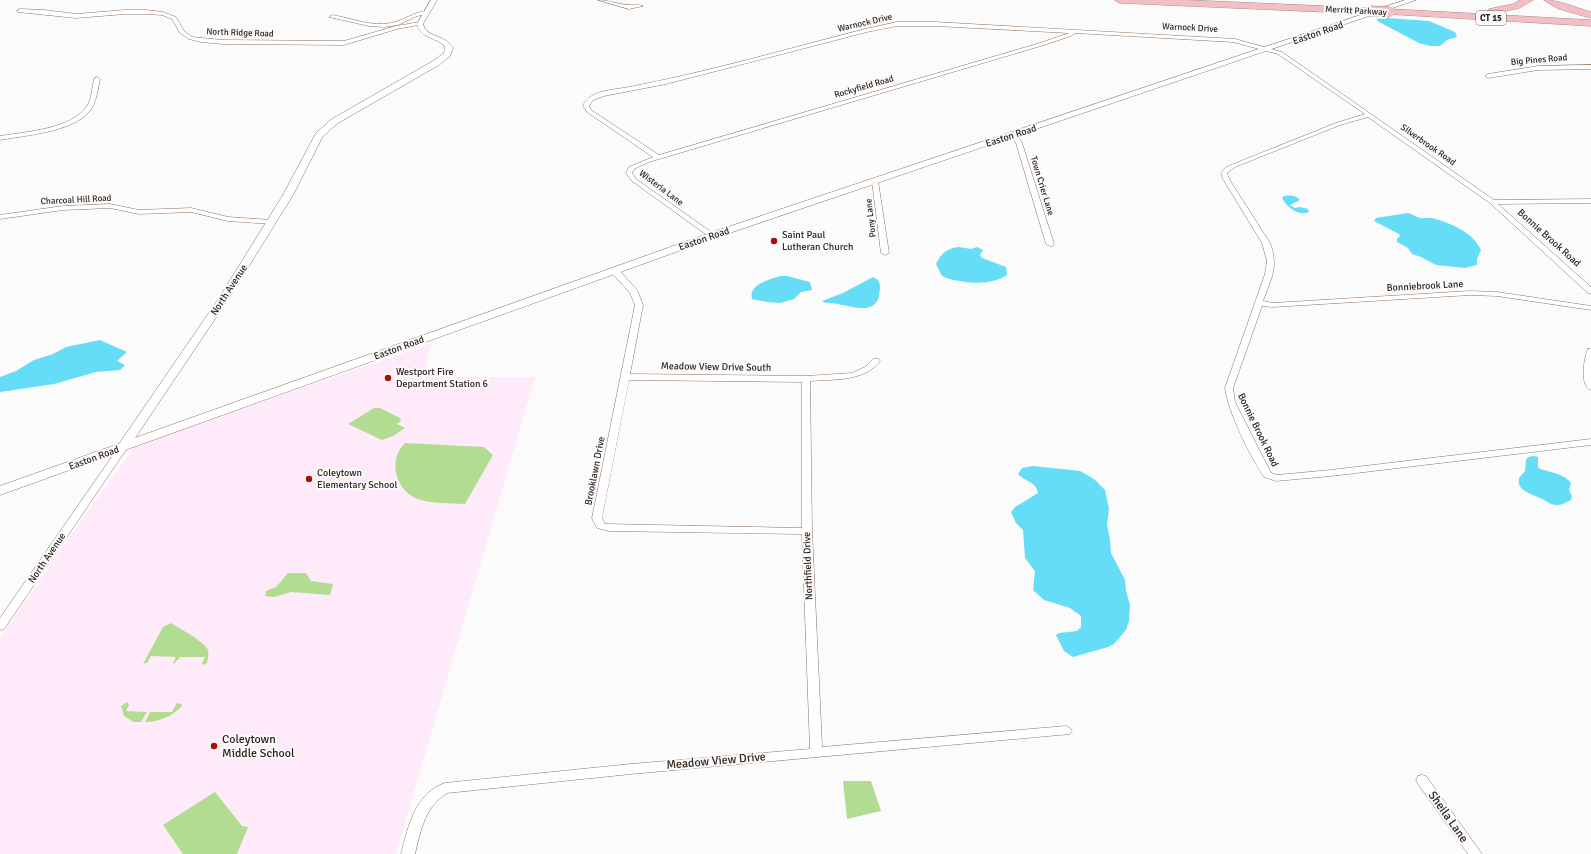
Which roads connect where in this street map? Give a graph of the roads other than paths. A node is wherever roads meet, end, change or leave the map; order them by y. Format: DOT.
graph roads {
  1 [pos="434,0"];
  2 [pos="600,0"];
  3 [pos="1120,0"];
  4 [pos="1202,0"];
  5 [pos="1412,0"];
  6 [pos="1528,0"];
  7 [pos="1549,0"];
  8 [pos="640,6"];
  9 [pos="1374,10"];
  10 [pos="20,11"];
  11 [pos="1394,11"];
  12 [pos="426,13"];
  13 [pos="1591,15"];
  14 [pos="332,17"];
  15 [pos="1591,19"];
  16 [pos="1591,23"];
  17 [pos="420,24"];
  18 [pos="1074,31"];
  19 [pos="1270,49"];
  20 [pos="1591,67"];
  21 [pos="1488,76"];
  22 [pos="97,79"];
  23 [pos="1369,115"];
  24 [pos="1012,135"];
  25 [pos="0,138"];
  26 [pos="658,157"];
  27 [pos="875,181"];
  28 [pos="1591,201"];
  29 [pos="1492,202"];
  30 [pos="0,216"];
  31 [pos="272,222"];
  32 [pos="711,236"];
  33 [pos="1050,242"];
  34 [pos="885,253"];
  35 [pos="615,271"];
  36 [pos="1591,291"];
  37 [pos="1259,304"];
  38 [pos="1591,308"];
  39 [pos="1591,351"];
  40 [pos="876,361"];
  41 [pos="625,377"];
  42 [pos="806,379"];
  43 [pos="1591,387"];
  44 [pos="1591,442"];
  45 [pos="123,447"];
  46 [pos="0,491"];
  47 [pos="807,531"];
  48 [pos="0,626"];
  49 [pos="1066,731"];
  50 [pos="816,753"];
  51 [pos="1422,780"];
  52 [pos="408,854"];
  53 [pos="1475,854"];
  1 -- 12 [label="street"];
  2 -- 8 [label="street"];
  3 -- 9 [label="highway, Merritt Parkway / CT 15"];
  4 -- 9 [label="highway, Merritt Parkway / CT 15"];
  5 -- 19 [label="main road, Easton Road"];
  6 -- 11 [label="highway"];
  7 -- 13 [label="highway"];
  9 -- 11 [label="highway, Merritt Parkway / CT 15, bridge"];
  10 -- 17 [label="street, North Ridge Road"];
  11 -- 15 [label="highway, Merritt Parkway / CT 15"];
  11 -- 16 [label="highway, Merritt Parkway / CT 15"];
  12 -- 14 [label="street"];
  12 -- 17 [label="street"];
  17 -- 31 [label="street, North Avenue"];
  18 -- 19 [label="street, Warnock Drive"];
  18 -- 26 [label="street, Rockyfield Road"];
  18 -- 26 [label="street, Warnock Drive"];
  19 -- 23 [label="street, Silverbrook Road"];
  19 -- 24 [label="main road, Easton Road"];
  20 -- 21 [label="street, Big Pines Road"];
  22 -- 25 [label="street"];
  23 -- 29 [label="street, Silverbrook Road"];
  23 -- 37 [label="street, Bonnie Brook Road"];
  24 -- 27 [label="main road, Easton Road"];
  24 -- 33 [label="street, Town Crier Lane"];
  26 -- 32 [label="street, Wisteria Lane"];
  27 -- 32 [label="main road, Easton Road"];
  27 -- 34 [label="street, Pony Lane"];
  28 -- 29 [label="street"];
  29 -- 36 [label="street, Bonnie Brook Road"];
  30 -- 31 [label="street, Charcoal Hill Road"];
  31 -- 45 [label="street, North Avenue"];
  32 -- 35 [label="main road, Easton Road"];
  35 -- 41 [label="street, Brooklawn Drive"];
  35 -- 45 [label="main road, Easton Road"];
  37 -- 38 [label="street, Bonniebrook Lane"];
  37 -- 44 [label="street, Bonnie Brook Road"];
  39 -- 43 [label="street"];
  40 -- 42 [label="street, Meadow View Drive South"];
  41 -- 42 [label="street, Meadow View Drive South"];
  41 -- 47 [label="street, Brooklawn Drive"];
  42 -- 47 [label="street, Northfield Drive"];
  45 -- 46 [label="main road, Easton Road"];
  45 -- 48 [label="street, North Avenue"];
  47 -- 50 [label="street, Northfield Drive"];
  49 -- 50 [label="street, Meadow View Drive"];
  50 -- 52 [label="street, Meadow View Drive"];
  51 -- 53 [label="street, Sheila Lane"];
}
